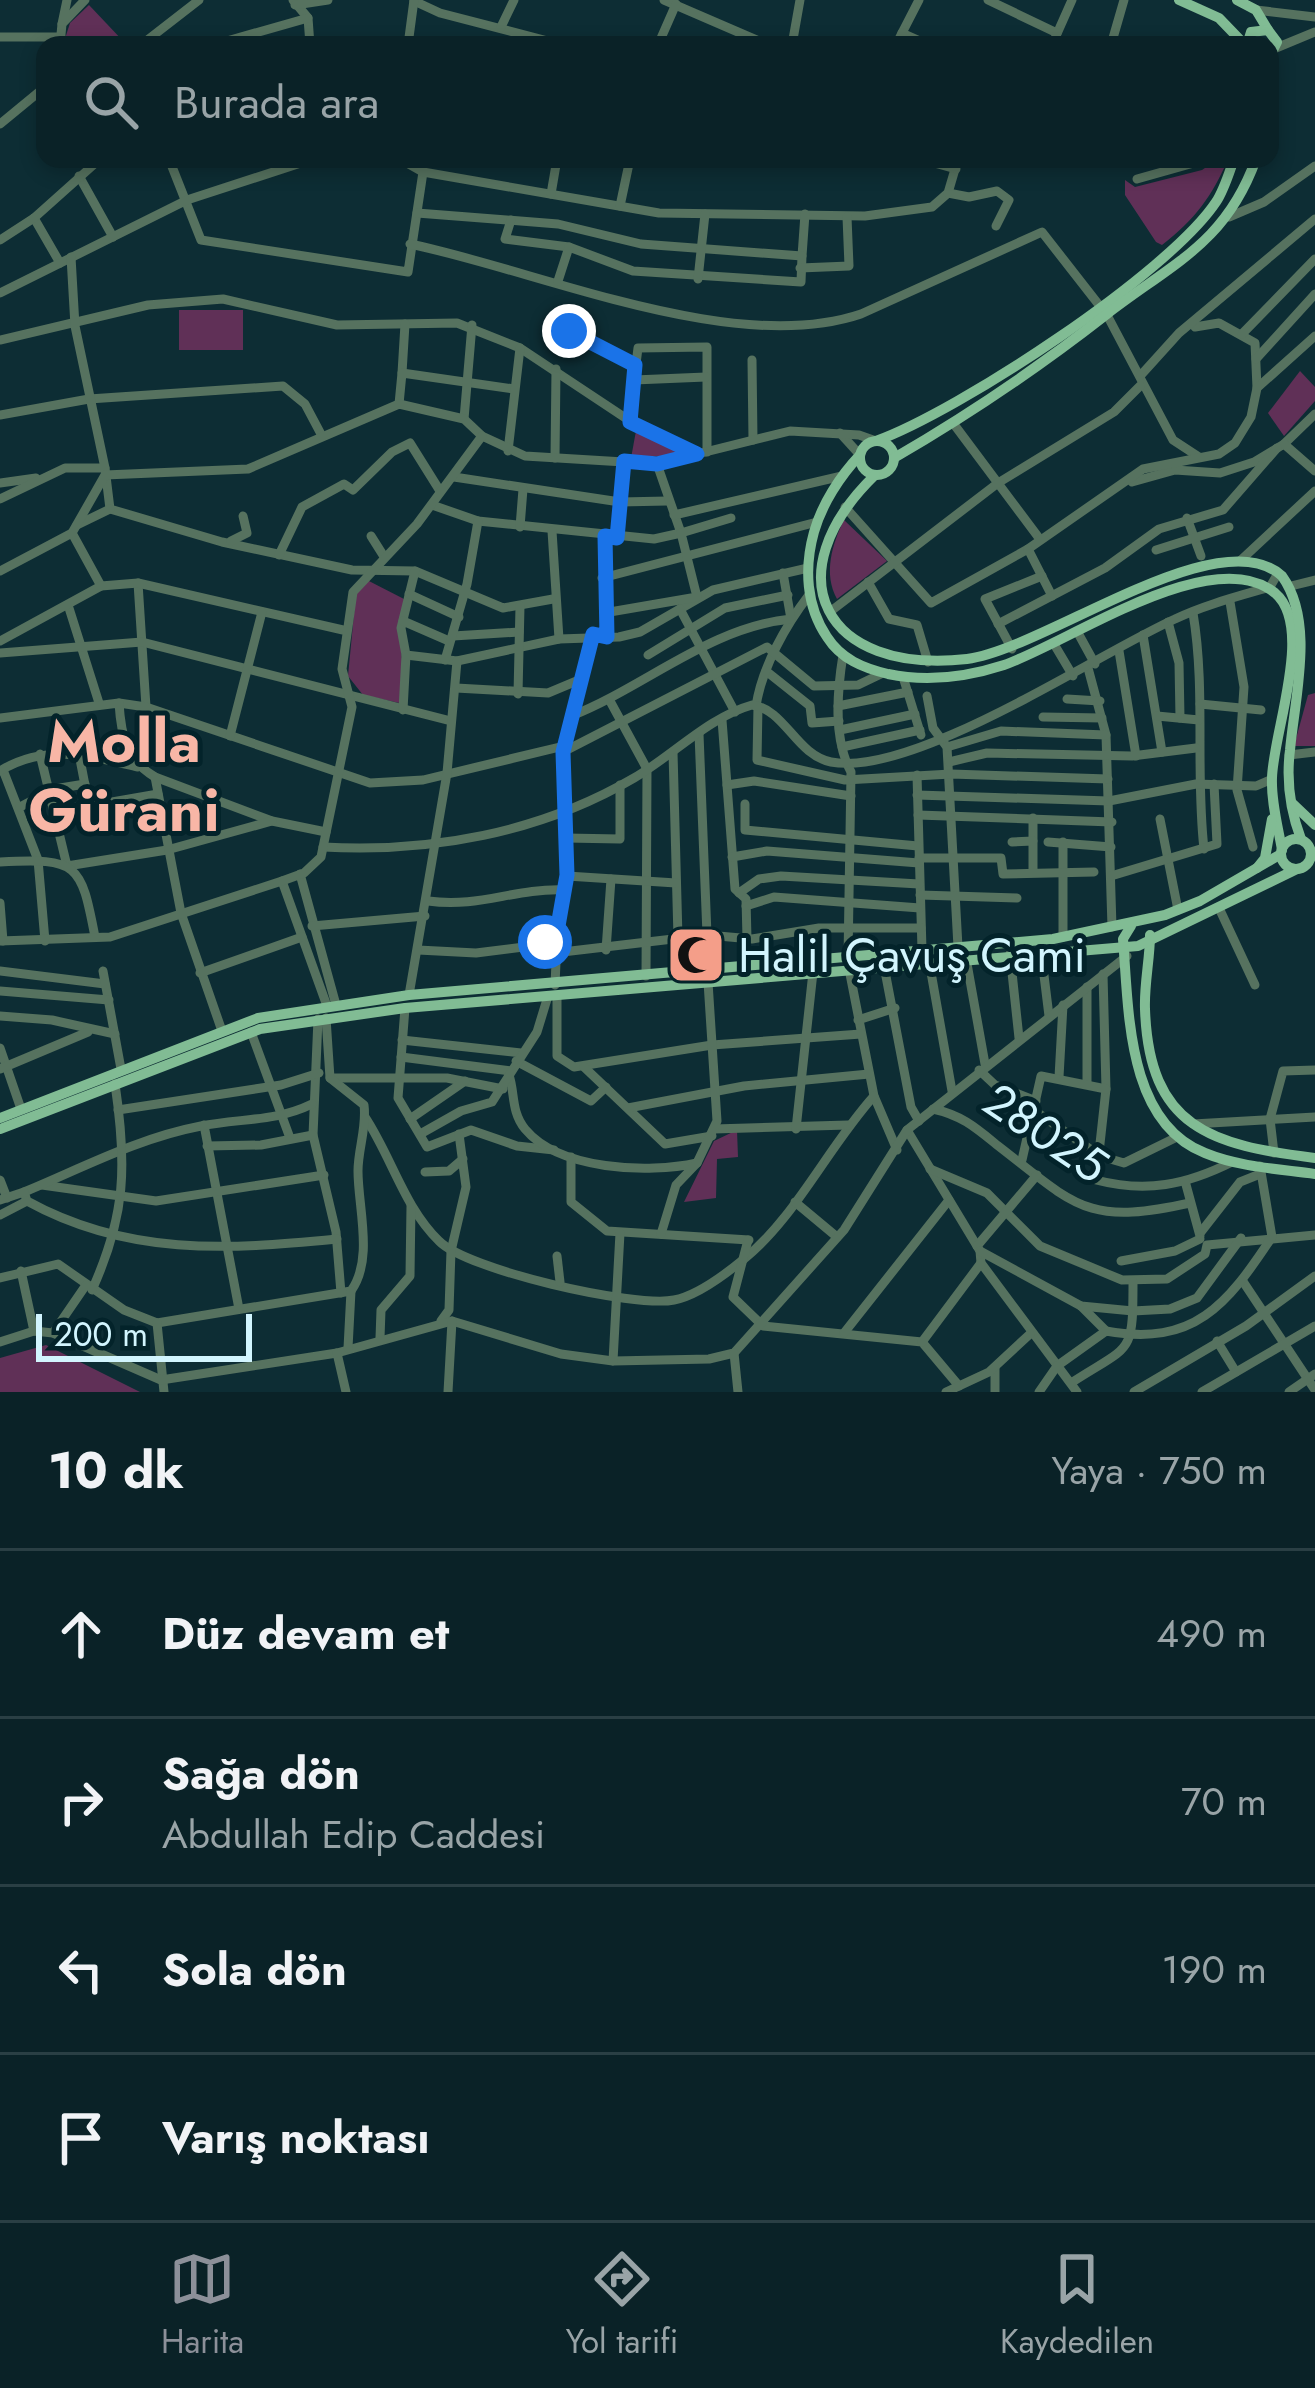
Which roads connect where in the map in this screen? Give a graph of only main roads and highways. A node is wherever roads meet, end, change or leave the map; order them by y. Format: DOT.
graph roads {
  1 [pos="1179,0"];
  2 [pos="1237,0"];
  3 [pos="1268,30"];
  4 [pos="1237,36"];
  5 [pos="1249,36"];
  6 [pos="1269,36"];
  7 [pos="1230,168"];
  8 [pos="1252,168"];
  9 [pos="1103,309"];
  10 [pos="876,441"];
  11 [pos="860,455"];
  12 [pos="894,458"];
  13 [pos="875,475"];
  14 [pos="1289,794"];
  15 [pos="1273,797"];
  16 [pos="1315,825"];
  17 [pos="1307,840"];
  18 [pos="1281,852"];
  19 [pos="1306,865"];
  20 [pos="1247,877"];
  21 [pos="1134,924"];
  22 [pos="1151,938"];
  23 [pos="962,952"];
  24 [pos="1125,952"];
  25 [pos="926,956"];
  26 [pos="848,963"];
  27 [pos="553,992"];
  28 [pos="327,1012"];
  29 [pos="0,1118"];
  30 [pos="0,1129"];
  31 [pos="1315,1158"];
  32 [pos="1315,1174"];
  1 -- 4 [label="main road"];
  2 -- 3 [label="main road"];
  3 -- 5 [label="main road"];
  3 -- 6 [label="main road"];
  7 -- 9 [label="main road"];
  8 -- 9 [label="main road"];
  9 -- 10 [label="main road"];
  9 -- 12 [label="main road"];
  10 -- 11 [label="main road"];
  10 -- 12 [label="main road"];
  11 -- 13 [label="main road"];
  11 -- 15 [label="main road"];
  12 -- 13 [label="main road"];
  13 -- 14 [label="main road"];
  14 -- 16 [label="main road"];
  14 -- 17 [label="main road"];
  15 -- 18 [label="main road"];
  15 -- 20 [label="main road"];
  17 -- 18 [label="main road"];
  17 -- 19 [label="main road"];
  18 -- 19 [label="main road"];
  18 -- 20 [label="main road"];
  19 -- 22 [label="main road"];
  20 -- 21 [label="main road"];
  21 -- 22 [label="main road"];
  21 -- 23 [label="main road"];
  21 -- 24 [label="main road"];
  22 -- 24 [label="main road"];
  22 -- 31 [label="main road"];
  23 -- 24 [label="main road"];
  23 -- 25 [label="main road"];
  24 -- 32 [label="main road"];
  25 -- 26 [label="main road"];
  25 -- 26 [label="main road"];
  26 -- 27 [label="main road"];
  26 -- 27 [label="main road"];
  27 -- 28 [label="main road"];
  27 -- 28 [label="main road"];
  28 -- 29 [label="main road"];
  28 -- 30 [label="main road"];
}
